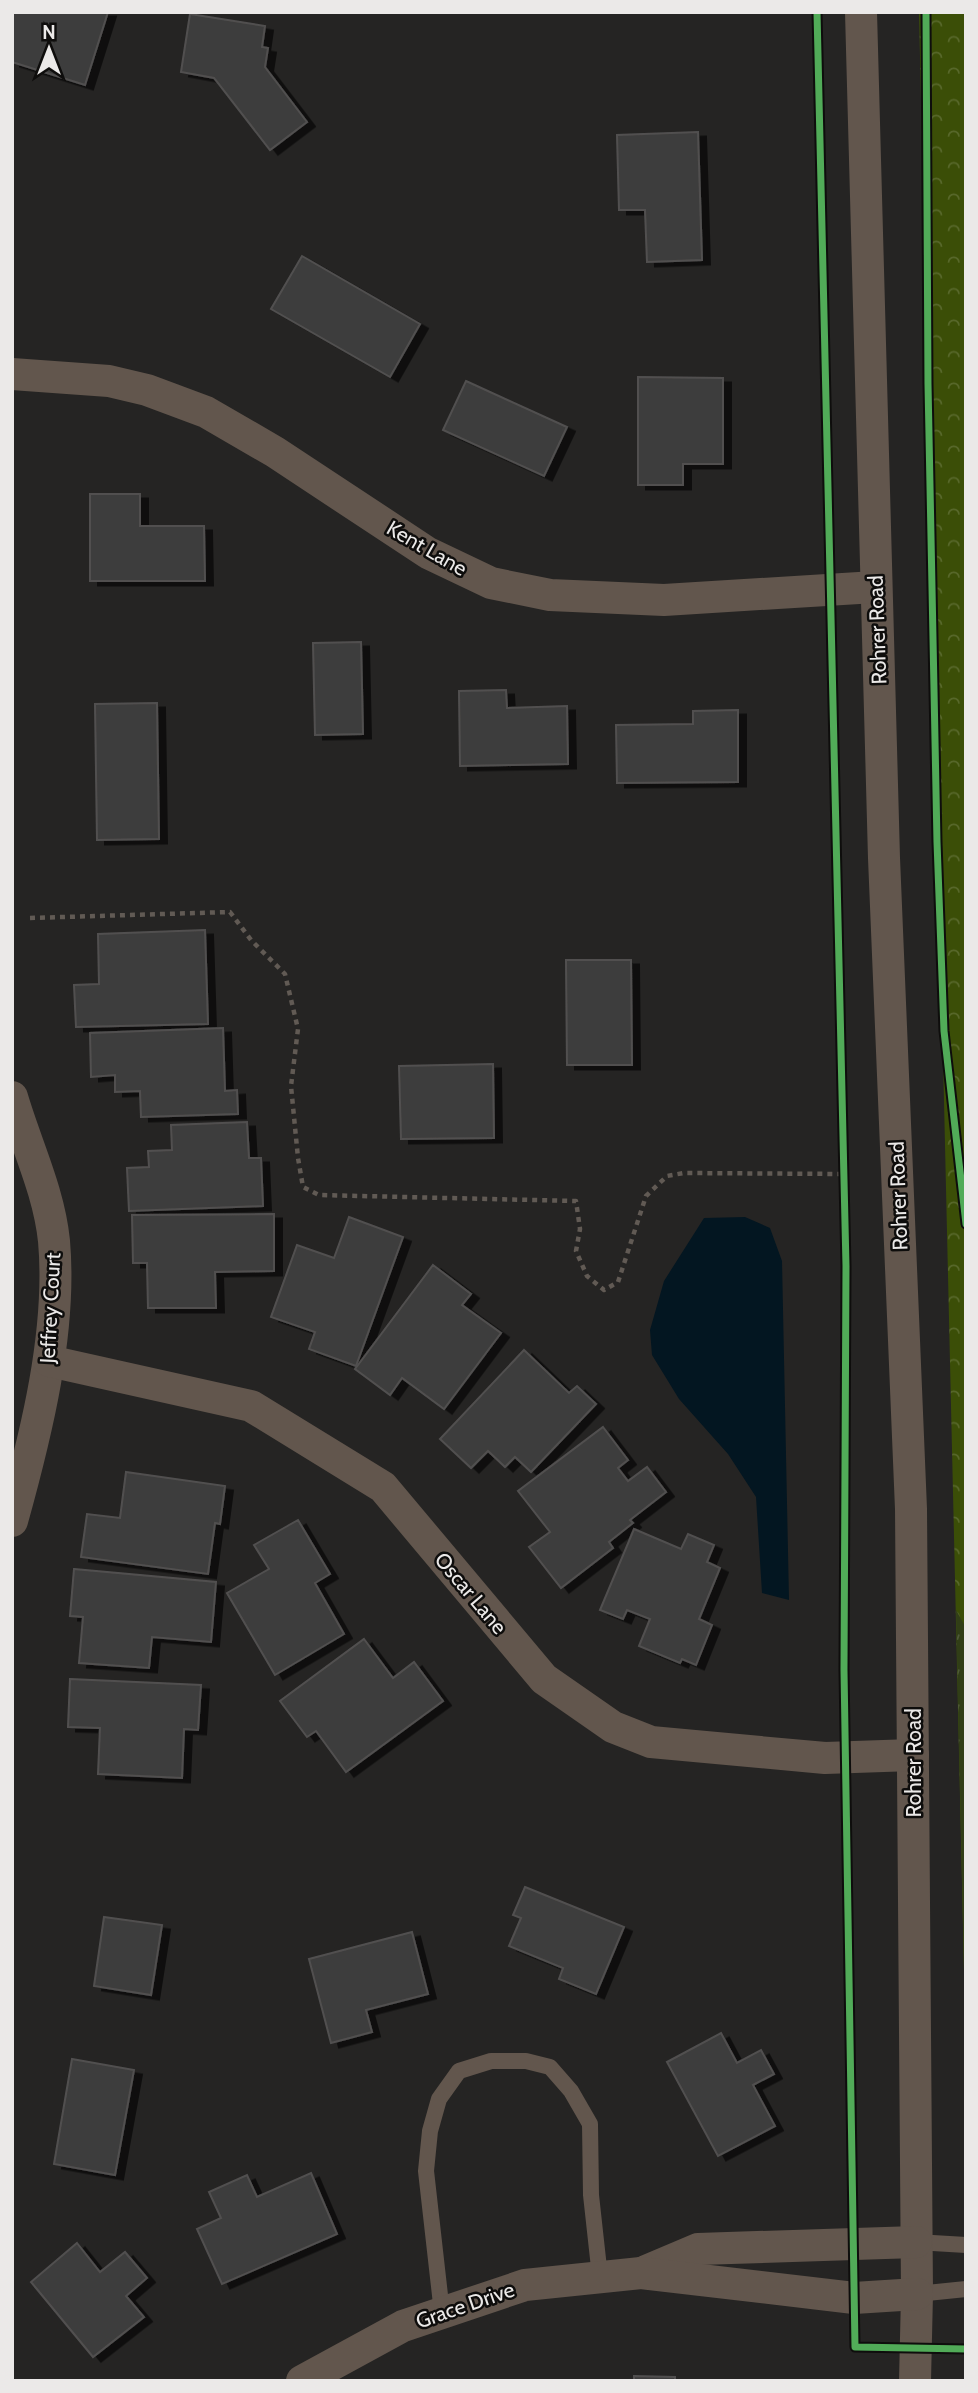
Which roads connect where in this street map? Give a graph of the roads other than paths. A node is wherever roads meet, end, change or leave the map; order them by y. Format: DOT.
graph roads {
  1 [pos="861,12"];
  2 [pos="12,374"];
  3 [pos="875,587"];
  4 [pos="12,1097"];
  5 [pos="49,1361"];
  6 [pos="12,1521"];
  7 [pos="913,1755"];
  8 [pos="916,2242"];
  9 [pos="966,2245"];
  10 [pos="641,2273"];
  11 [pos="600,2277"];
  12 [pos="966,2289"];
  13 [pos="917,2294"];
  14 [pos="442,2313"];
  15 [pos="302,2381"];
  16 [pos="915,2381"];
  1 -- 3 [label="street, Rohrer Road"];
  2 -- 3 [label="street, Kent Lane"];
  3 -- 7 [label="street, Rohrer Road"];
  4 -- 5 [label="street, Jeffrey Court"];
  5 -- 6 [label="street, Jeffrey Court"];
  5 -- 7 [label="street, Oscar Lane"];
  7 -- 8 [label="street, Rohrer Road"];
  8 -- 9 [label="lane"];
  8 -- 10 [label="street, Grace Drive"];
  8 -- 13 [label="street, Rohrer Road"];
  10 -- 11 [label="street, Grace Drive"];
  10 -- 13 [label="street, Grace Drive"];
  11 -- 14 [label="street, Grace Drive"];
  11 -- 14 [label="lane"];
  12 -- 13 [label="lane"];
  13 -- 16 [label="street, Rohrer Road"];
  14 -- 15 [label="street, Grace Drive"];
}
